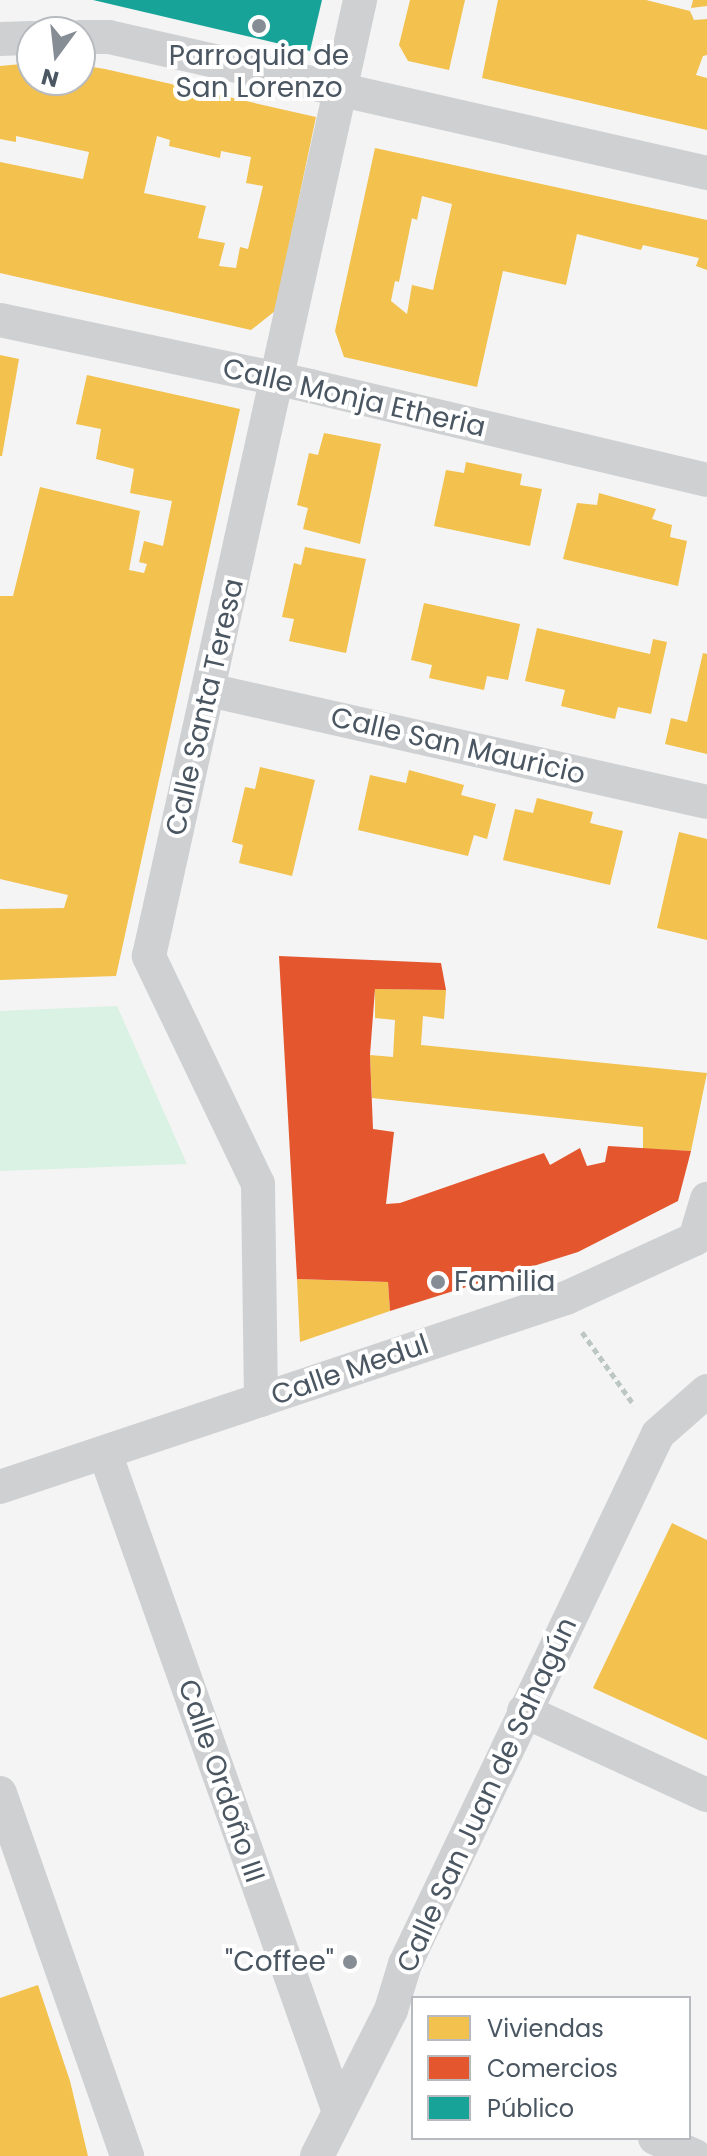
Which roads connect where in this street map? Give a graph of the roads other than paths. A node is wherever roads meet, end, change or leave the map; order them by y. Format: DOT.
graph roads {
  1 [pos="360,0"];
  2 [pos="96,37"];
  3 [pos="341,88"];
  4 [pos="707,173"];
  5 [pos="0,320"];
  6 [pos="278,379"];
  7 [pos="707,480"];
  8 [pos="209,690"];
  9 [pos="707,802"];
  10 [pos="707,1199"];
  11 [pos="707,1391"];
  12 [pos="261,1400"];
  13 [pos="105,1453"];
  14 [pos="0,1487"];
  15 [pos="524,1711"];
  16 [pos="0,1793"];
  17 [pos="707,1795"];
  18 [pos="402,2019"];
  19 [pos="338,2109"];
  20 [pos="659,2140"];
  21 [pos="127,2156"];
  22 [pos="317,2156"];
  23 [pos="695,2156"];
  1 -- 3 [label="street, Calle Santa Teresa"];
  2 -- 3 [label="street"];
  3 -- 4 [label="street"];
  3 -- 6 [label="street, Calle Santa Teresa"];
  5 -- 6 [label="street, Calle Monja Etheria"];
  6 -- 7 [label="street, Calle Monja Etheria"];
  6 -- 8 [label="street, Calle Santa Teresa"];
  8 -- 9 [label="street, Calle San Mauricio"];
  8 -- 12 [label="street, Calle Santa Teresa"];
  10 -- 12 [label="street, Calle Medul"];
  11 -- 15 [label="street, Calle San Juan de Sahagún"];
  12 -- 13 [label="street, Calle Medul"];
  13 -- 14 [label="street, Calle Medul"];
  13 -- 19 [label="street, Calle Ordoño III"];
  15 -- 17 [label="street"];
  15 -- 18 [label="street, Calle San Juan de Sahagún"];
  16 -- 21 [label="street"];
  18 -- 19 [label="street, Calle San Juan de Sahagún"];
  19 -- 22 [label="street, Calle San Juan de Sahagún"];
  20 -- 23 [label="street"];
}
